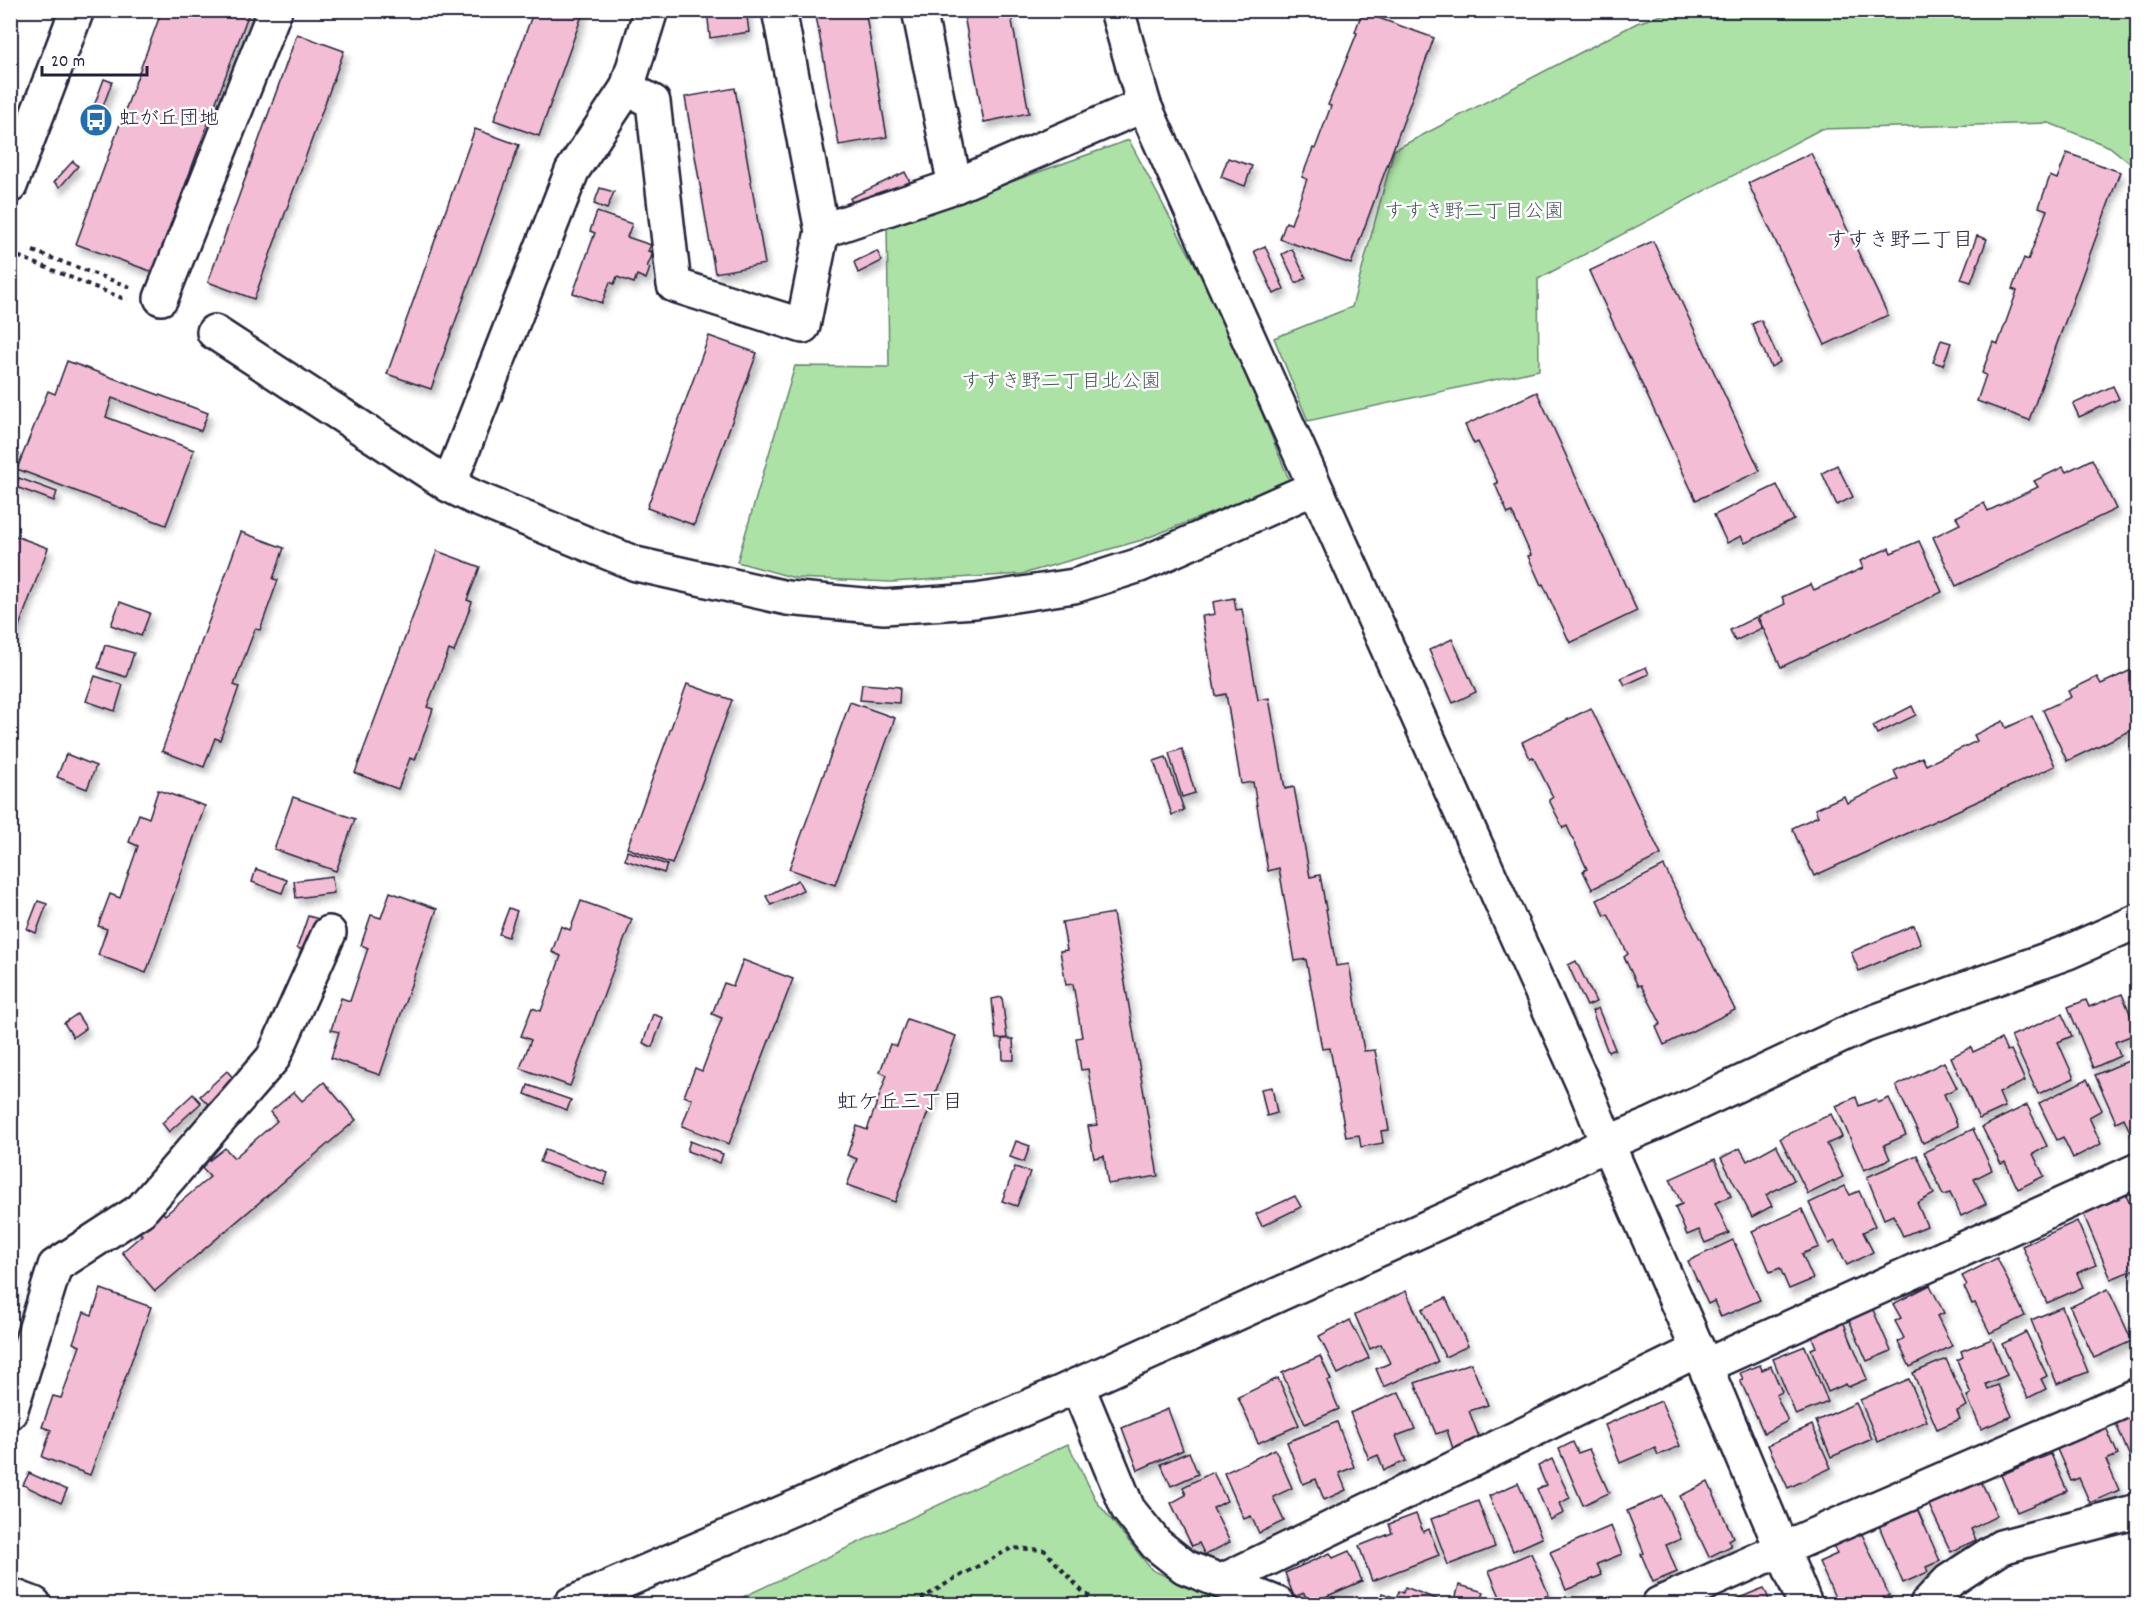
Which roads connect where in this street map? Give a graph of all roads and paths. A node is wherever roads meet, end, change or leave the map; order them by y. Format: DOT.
graph roads {
  1 [pos="77,10"];
  2 [pos="275,10"];
  3 [pos="651,10"];
  4 [pos="779,10"];
  5 [pos="919,10"];
  6 [pos="1117,10"];
  7 [pos="627,88"];
  8 [pos="1144,105"];
  9 [pos="10,186"];
  10 [pos="955,186"];
  11 [pos="822,231"];
  12 [pos="10,253"];
  13 [pos="161,298"];
  14 [pos="124,299"];
  15 [pos="214,332"];
  16 [pos="449,485"];
  17 [pos="1314,488"];
  18 [pos="2138,921"];
  19 [pos="329,933"];
  20 [pos="1607,1143"];
  21 [pos="2138,1170"];
  22 [pos="1702,1358"];
  23 [pos="1077,1385"];
  24 [pos="2138,1395"];
  25 [pos="10,1412"];
  26 [pos="2138,1510"];
  27 [pos="1782,1549"];
  28 [pos="1222,1581"];
  29 [pos="10,1595"];
  30 [pos="34,1605"];
  31 [pos="571,1605"];
  32 [pos="913,1605"];
  33 [pos="1099,1605"];
  34 [pos="1278,1605"];
  35 [pos="1659,1605"];
  36 [pos="1805,1605"];
  37 [pos="1926,1605"];
  1 -- 9 [label="street"];
  2 -- 13 [label="street"];
  3 -- 7 [label="street"];
  4 -- 11 [label="street"];
  5 -- 10 [label="street"];
  6 -- 8 [label="street"];
  7 -- 11 [label="street"];
  7 -- 16 [label="street"];
  8 -- 10 [label="street"];
  8 -- 17 [label="street"];
  10 -- 11 [label="street"];
  12 -- 14 [label="path"];
  15 -- 16 [label="street"];
  16 -- 17 [label="street"];
  17 -- 20 [label="street"];
  18 -- 20 [label="street"];
  19 -- 25 [label="street"];
  20 -- 22 [label="street"];
  20 -- 23 [label="street"];
  21 -- 22 [label="street"];
  22 -- 27 [label="street"];
  22 -- 28 [label="street"];
  23 -- 28 [label="street"];
  23 -- 31 [label="street"];
  24 -- 27 [label="street"];
  26 -- 37 [label="street"];
  27 -- 35 [label="street"];
  27 -- 36 [label="street"];
  28 -- 34 [label="street"];
  29 -- 30 [label="street"];
  32 -- 33 [label="path"];
}
